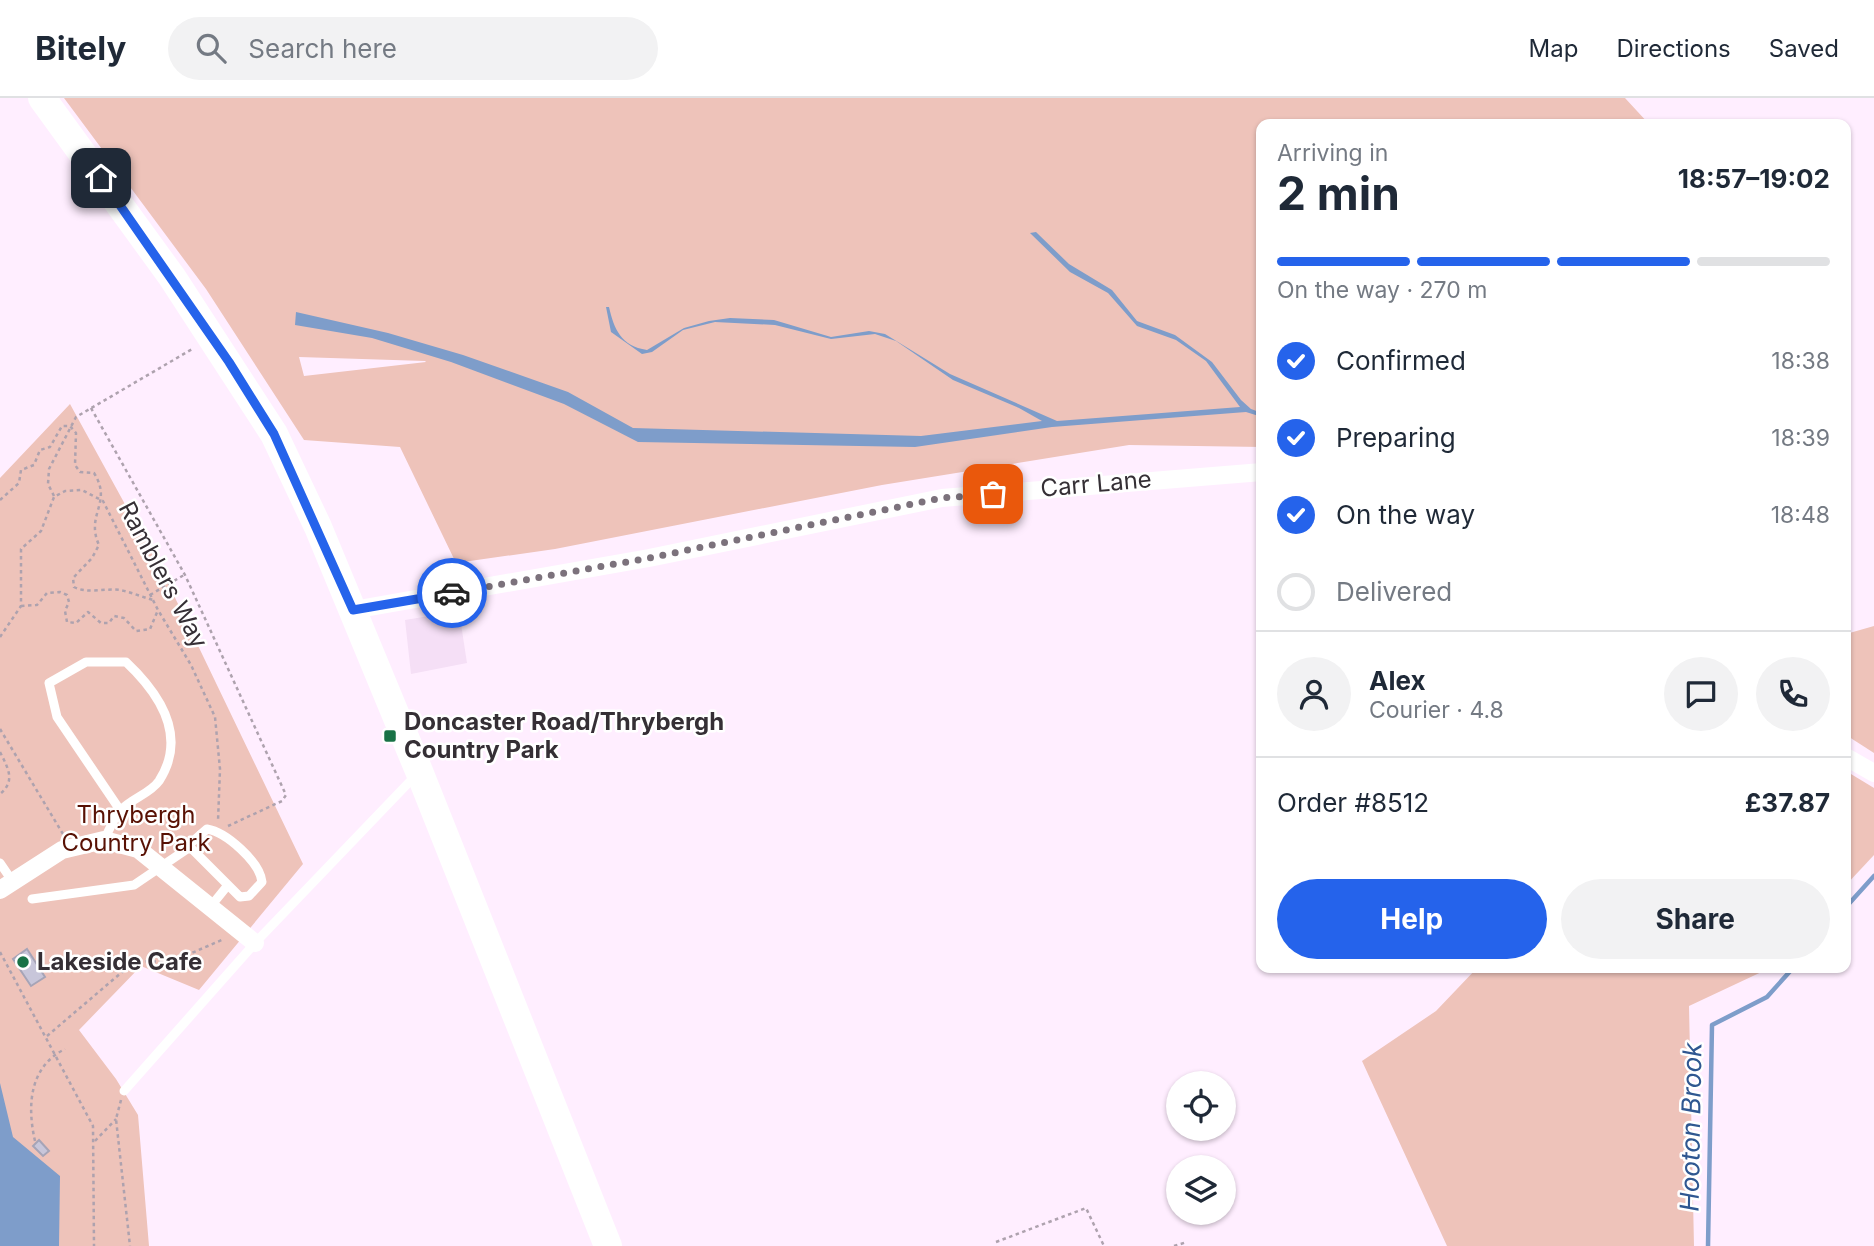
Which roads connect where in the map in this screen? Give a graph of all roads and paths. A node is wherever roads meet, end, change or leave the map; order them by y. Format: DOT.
graph roads {
  1 [pos="42,98"];
  2 [pos="212,337"];
  3 [pos="91,408"];
  4 [pos="70,426"];
  5 [pos="1256,472"];
  6 [pos="54,497"];
  7 [pos="0,500"];
  8 [pos="103,501"];
  9 [pos="185,575"];
  10 [pos="150,595"];
  11 [pos="153,600"];
  12 [pos="21,606"];
  13 [pos="158,610"];
  14 [pos="353,610"];
  15 [pos="0,638"];
  16 [pos="0,729"];
  17 [pos="0,752"];
  18 [pos="1851,760"];
  19 [pos="419,771"];
  20 [pos="1874,773"];
  21 [pos="0,794"];
  22 [pos="120,810"];
  23 [pos="218,831"];
  24 [pos="104,840"];
  25 [pos="71,847"];
  26 [pos="190,847"];
  27 [pos="0,863"];
  28 [pos="164,867"];
  29 [pos="228,885"];
  30 [pos="6,886"];
  31 [pos="32,899"];
  32 [pos="211,905"];
  33 [pos="235,925"];
  34 [pos="255,943"];
  35 [pos="0,952"];
  36 [pos="47,1036"];
  37 [pos="65,1049"];
  38 [pos="55,1053"];
  39 [pos="124,1091"];
  40 [pos="116,1119"];
  41 [pos="34,1141"];
  42 [pos="95,1141"];
  43 [pos="996,1242"];
  44 [pos="1187,1242"];
  45 [pos="94,1246"];
  46 [pos="130,1246"];
  47 [pos="608,1246"];
  48 [pos="1104,1246"];
  49 [pos="1174,1246"];
  1 -- 2 [label="main road"];
  2 -- 3 [label="path"];
  2 -- 14 [label="main road"];
  3 -- 4 [label="path"];
  3 -- 9 [label="path"];
  4 -- 6 [label="path"];
  4 -- 7 [label="path"];
  4 -- 8 [label="path"];
  5 -- 14 [label="street, Carr Lane"];
  6 -- 8 [label="path, Ramblers Way"];
  6 -- 12 [label="path"];
  8 -- 10 [label="path, Ramblers Way"];
  8 -- 11 [label="path"];
  9 -- 10 [label="path"];
  9 -- 23 [label="path"];
  10 -- 11 [label="path, Ramblers Way"];
  11 -- 13 [label="path, Ramblers Way"];
  12 -- 13 [label="path"];
  12 -- 15 [label="path"];
  13 -- 23 [label="path, Ramblers Way"];
  14 -- 19 [label="main road"];
  16 -- 25 [label="path"];
  17 -- 21 [label="path"];
  18 -- 20 [label="street"];
  19 -- 34 [label="lane"];
  19 -- 47 [label="main road"];
  22 -- 22 [label="lane"];
  22 -- 24 [label="lane"];
  23 -- 26 [label="lane"];
  23 -- 29 [label="lane"];
  24 -- 25 [label="street"];
  24 -- 28 [label="street"];
  25 -- 30 [label="street"];
  26 -- 28 [label="lane"];
  26 -- 29 [label="lane"];
  27 -- 30 [label="lane"];
  28 -- 31 [label="lane"];
  28 -- 32 [label="street"];
  29 -- 32 [label="lane"];
  32 -- 33 [label="street"];
  33 -- 34 [label="street"];
  33 -- 36 [label="path"];
  34 -- 39 [label="lane"];
  35 -- 36 [label="path"];
  36 -- 38 [label="path"];
  37 -- 38 [label="path"];
  38 -- 41 [label="path"];
  38 -- 42 [label="path"];
  39 -- 40 [label="path"];
  40 -- 42 [label="path"];
  40 -- 46 [label="path"];
  42 -- 45 [label="path"];
  43 -- 48 [label="path"];
  44 -- 49 [label="path"];
}
